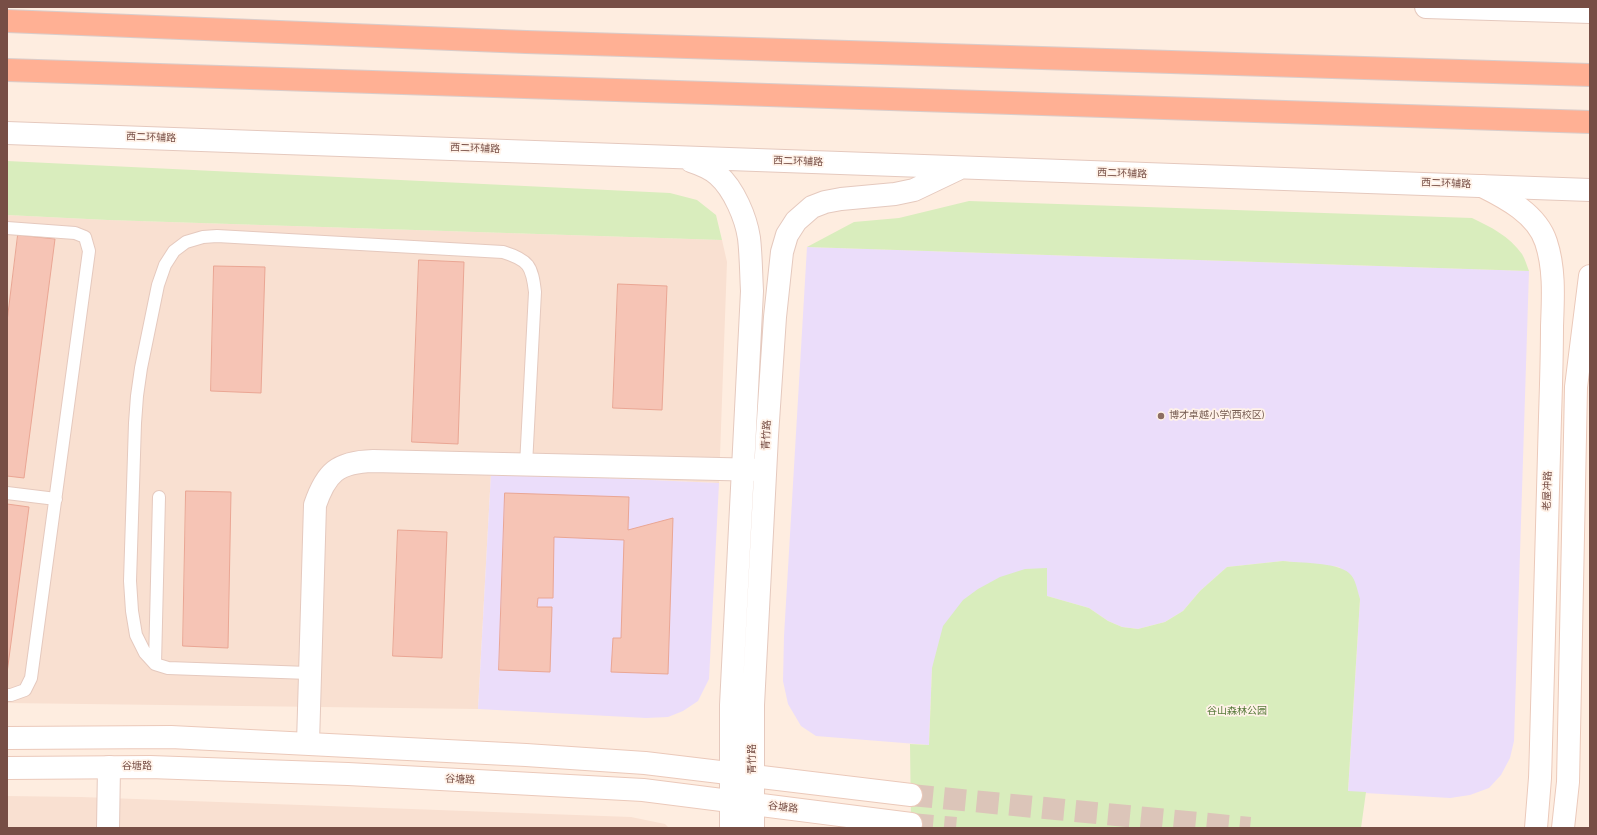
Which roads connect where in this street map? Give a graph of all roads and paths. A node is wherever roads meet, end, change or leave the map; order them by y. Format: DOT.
graph roads {
  1 [pos="1426,7"];
  2 [pos="1590,12"];
  3 [pos="7,21"];
  4 [pos="7,70"];
  5 [pos="1590,75"];
  6 [pos="1590,122"];
  7 [pos="7,133"];
  8 [pos="676,157"];
  9 [pos="960,168"];
  10 [pos="1482,186"];
  11 [pos="1590,190"];
  12 [pos="7,228"];
  13 [pos="1590,276"];
  14 [pos="526,465"];
  15 [pos="743,470"];
  16 [pos="766,470"];
  17 [pos="7,493"];
  18 [pos="158,498"];
  19 [pos="56,499"];
  20 [pos="155,664"];
  21 [pos="309,673"];
  22 [pos="7,695"];
  23 [pos="7,738"];
  24 [pos="308,743"];
  25 [pos="109,767"];
  26 [pos="7,768"];
  27 [pos="731,773"];
  28 [pos="752,776"];
  29 [pos="911,795"];
  30 [pos="731,801"];
  31 [pos="753,804"];
  32 [pos="912,824"];
  33 [pos="108,828"];
  34 [pos="731,828"];
  35 [pos="753,828"];
  36 [pos="1536,828"];
  37 [pos="1563,828"];
  1 -- 2 [label="street"];
  3 -- 5 [label="highway"];
  4 -- 6 [label="highway"];
  7 -- 8 [label="street, 西二环辅路"];
  8 -- 9 [label="street, 西二环辅路"];
  8 -- 15 [label="street"];
  9 -- 10 [label="street, 西二环辅路"];
  9 -- 16 [label="street, 青竹路"];
  10 -- 11 [label="street, 西二环辅路"];
  10 -- 36 [label="street, 老屋冲路"];
  12 -- 19 [label="lane"];
  13 -- 37 [label="street"];
  14 -- 15 [label="street"];
  14 -- 20 [label="lane"];
  14 -- 21 [label="street"];
  15 -- 16 [label="street"];
  15 -- 27 [label="street"];
  16 -- 28 [label="street, 青竹路"];
  17 -- 19 [label="lane"];
  18 -- 20 [label="lane"];
  19 -- 22 [label="lane"];
  20 -- 21 [label="lane"];
  21 -- 24 [label="street"];
  23 -- 24 [label="street"];
  24 -- 27 [label="street"];
  25 -- 26 [label="street, 谷塘路"];
  25 -- 30 [label="street, 谷塘路"];
  25 -- 33 [label="street"];
  27 -- 28 [label="street"];
  27 -- 30 [label="street"];
  28 -- 29 [label="street"];
  28 -- 31 [label="street, 青竹路"];
  30 -- 31 [label="street, 谷塘路"];
  30 -- 34 [label="street"];
  31 -- 32 [label="street, 谷塘路"];
  31 -- 35 [label="street, 青竹路"];
}
